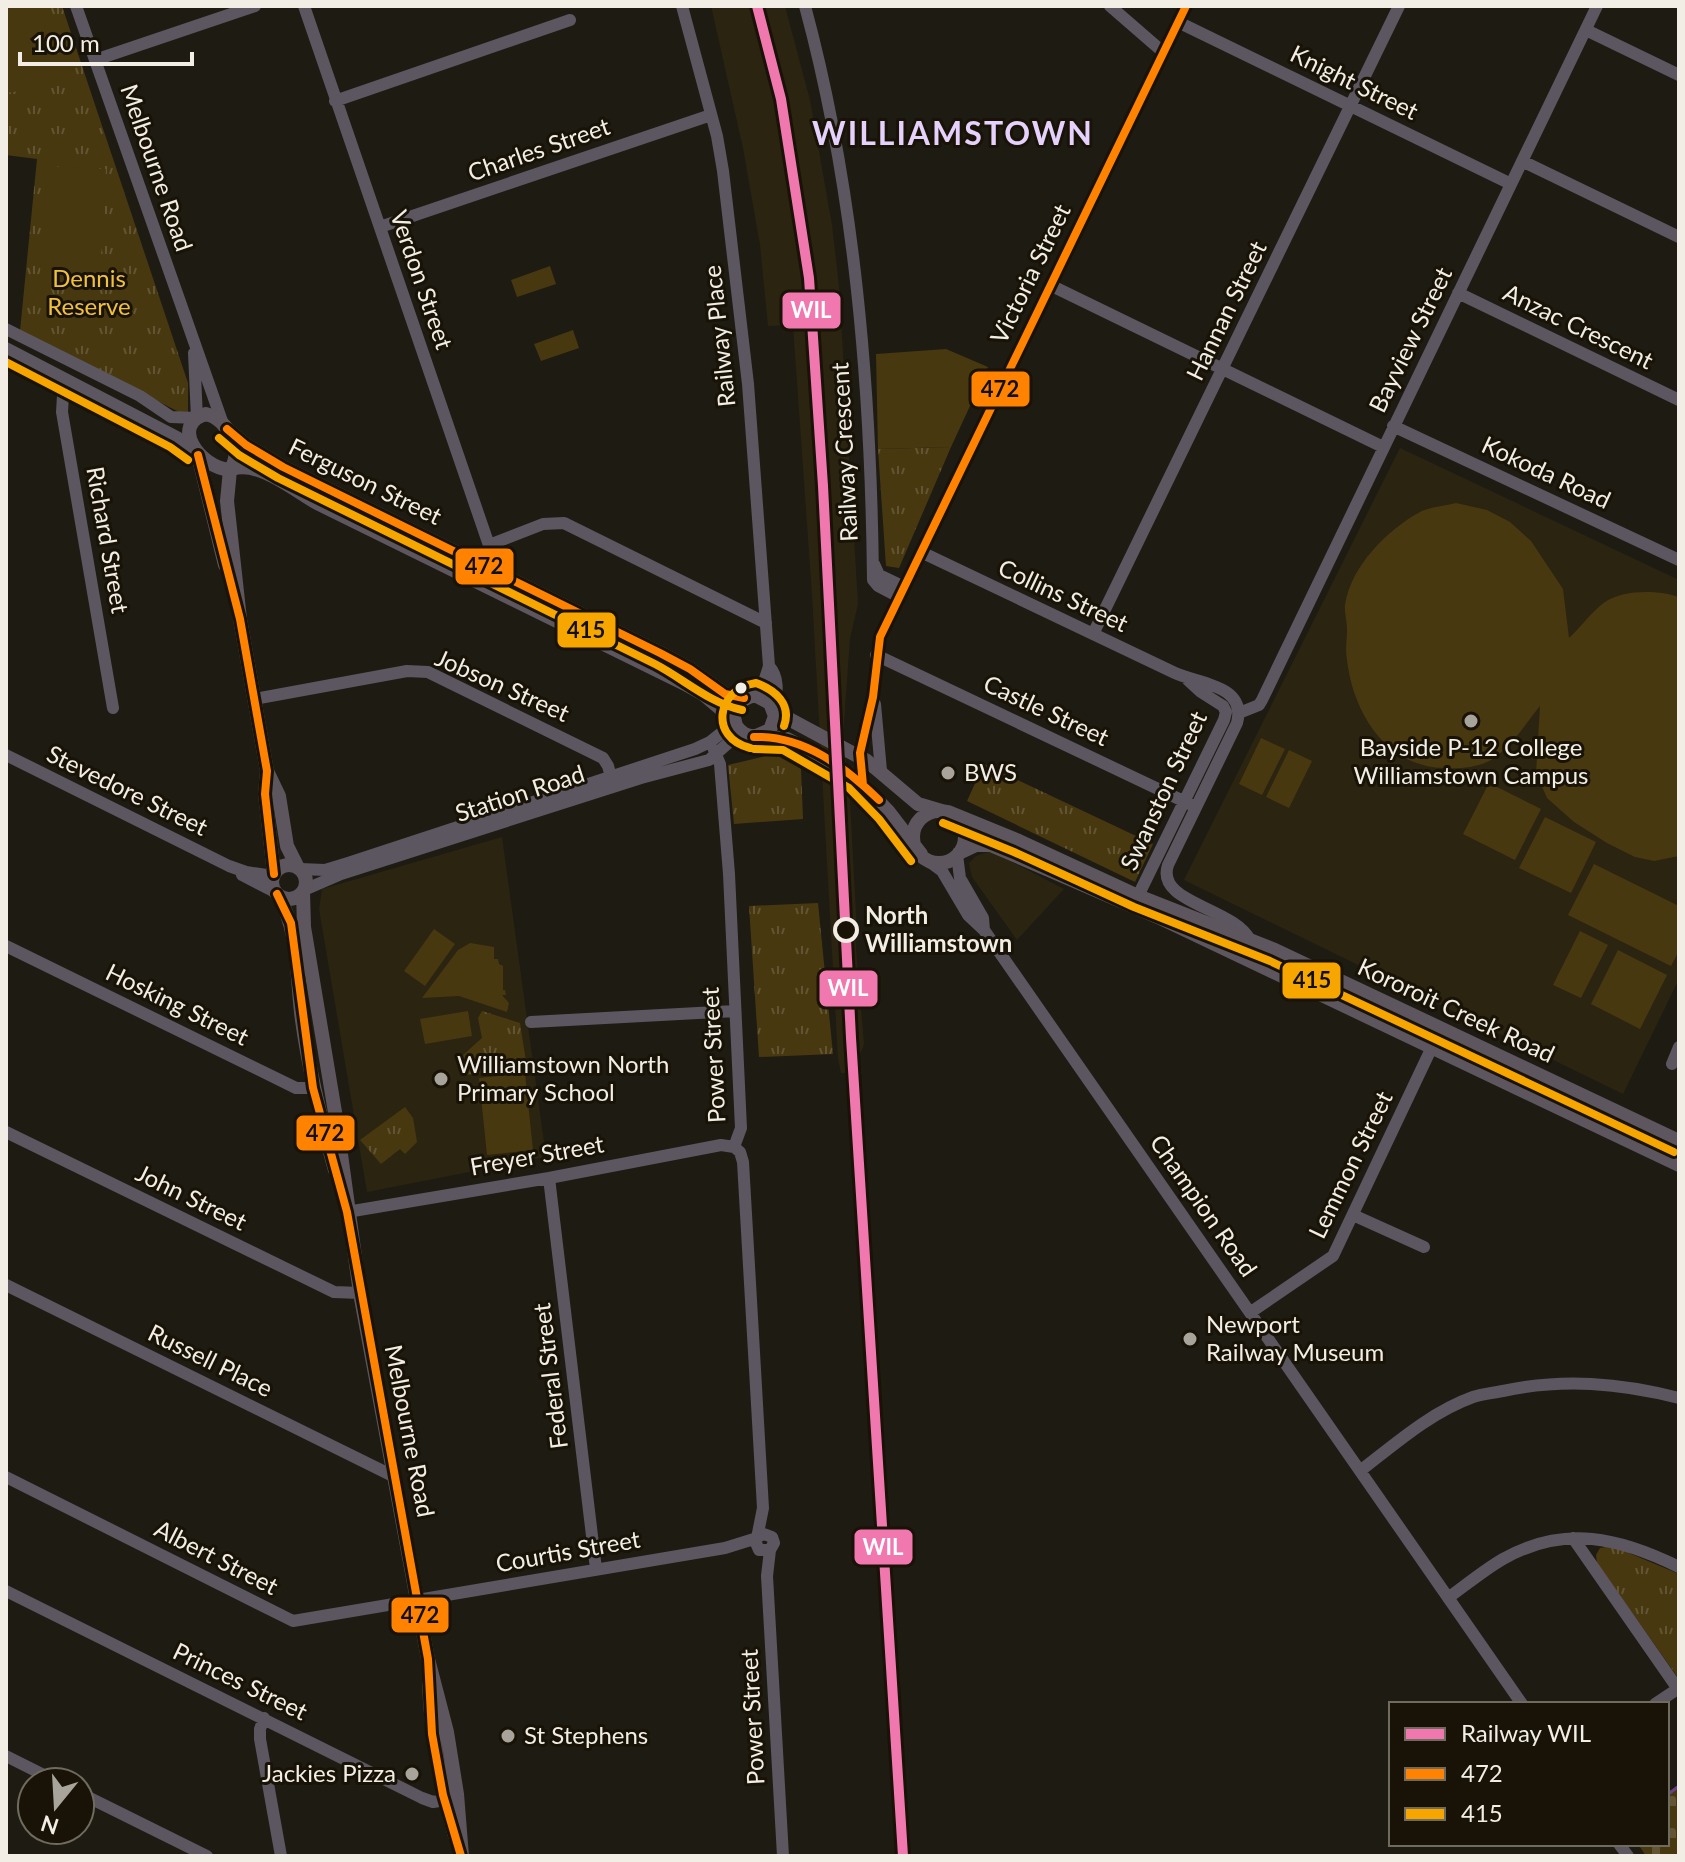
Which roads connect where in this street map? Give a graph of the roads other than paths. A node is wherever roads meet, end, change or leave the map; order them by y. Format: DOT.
graph roads {
  1 [pos="76,6"];
  2 [pos="255,6"];
  3 [pos="304,6"];
  4 [pos="682,6"];
  5 [pos="805,6"];
  6 [pos="1110,6"];
  7 [pos="1186,6"];
  8 [pos="1399,6"];
  9 [pos="1597,6"];
  10 [pos="570,20"];
  11 [pos="1178,22"];
  12 [pos="1586,30"];
  13 [pos="1163,52"];
  14 [pos="95,60"];
  15 [pos="1679,75"];
  16 [pos="335,101"];
  17 [pos="1350,106"];
  18 [pos="711,115"];
  19 [pos="1522,161"];
  20 [pos="1511,184"];
  21 [pos="380,227"];
  22 [pos="1679,237"];
  23 [pos="1050,285"];
  24 [pos="1458,293"];
  25 [pos="6,329"];
  26 [pos="193,344"];
  27 [pos="6,348"];
  28 [pos="1224,369"];
  29 [pos="64,379"];
  30 [pos="1679,400"];
  31 [pos="196,418"];
  32 [pos="1393,426"];
  33 [pos="225,427"];
  34 [pos="1383,447"];
  35 [pos="196,453"];
  36 [pos="231,469"];
  37 [pos="489,545"];
  38 [pos="921,552"];
  39 [pos="1679,560"];
  40 [pos="492,569"];
  41 [pos="484,585"];
  42 [pos="902,592"];
  43 [pos="240,619"];
  44 [pos="766,623"];
  45 [pos="1093,634"];
  46 [pos="876,655"];
  47 [pos="769,666"];
  48 [pos="750,697"];
  49 [pos="873,697"];
  50 [pos="254,699"];
  51 [pos="773,707"];
  52 [pos="1233,707"];
  53 [pos="113,708"];
  54 [pos="742,728"];
  55 [pos="710,742"];
  56 [pos="6,755"];
  57 [pos="717,756"];
  58 [pos="860,757"];
  59 [pos="267,771"];
  60 [pos="881,771"];
  61 [pos="612,781"];
  62 [pos="863,785"];
  63 [pos="1190,805"];
  64 [pos="946,812"];
  65 [pos="503,817"];
  66 [pos="958,854"];
  67 [pos="922,856"];
  68 [pos="229,866"];
  69 [pos="299,869"];
  70 [pos="273,875"];
  71 [pos="303,891"];
  72 [pos="276,893"];
  73 [pos="1138,896"];
  74 [pos="984,930"];
  75 [pos="1254,941"];
  76 [pos="6,946"];
  77 [pos="1256,963"];
  78 [pos="735,1011"];
  79 [pos="531,1022"];
  80 [pos="1432,1047"];
  81 [pos="331,1085"];
  82 [pos="313,1088"];
  83 [pos="6,1132"];
  84 [pos="1679,1141"];
  85 [pos="734,1147"];
  86 [pos="1679,1165"];
  87 [pos="549,1178"];
  88 [pos="347,1212"];
  89 [pos="1353,1215"];
  90 [pos="1424,1247"];
  91 [pos="6,1285"];
  92 [pos="360,1293"];
  93 [pos="1251,1312"];
  94 [pos="1679,1398"];
  95 [pos="1360,1471"];
  96 [pos="6,1477"];
  97 [pos="395,1477"];
  98 [pos="1573,1538"];
  99 [pos="762,1543"];
  100 [pos="1679,1567"];
  101 [pos="596,1569"];
  102 [pos="6,1591"];
  103 [pos="1448,1598"];
  104 [pos="418,1601"];
  105 [pos="1678,1688"];
  106 [pos="1521,1702"];
  107 [pos="1658,1702"];
  108 [pos="264,1718"];
  109 [pos="6,1756"];
  110 [pos="26,1766"];
  111 [pos="451,1800"];
  112 [pos="96,1801"];
  113 [pos="207,1856"];
  114 [pos="281,1856"];
  115 [pos="461,1856"];
  116 [pos="783,1856"];
  1 -- 14 [label="street, Melbourne Road"];
  2 -- 14 [label="street"];
  3 -- 16 [label="street, Verdon Street"];
  4 -- 18 [label="street, Railway Place"];
  5 -- 42 [label="street, Railway Crescent"];
  6 -- 13 [label="street"];
  7 -- 11 [label="street, Victoria Street"];
  8 -- 17 [label="street, Hannan Street"];
  9 -- 12 [label="street, Bayview Street"];
  10 -- 16 [label="street"];
  11 -- 13 [label="street, Victoria Street"];
  11 -- 17 [label="street, Knight Street"];
  12 -- 15 [label="street"];
  12 -- 19 [label="street, Bayview Street"];
  13 -- 23 [label="street, Victoria Street"];
  14 -- 26 [label="street, Melbourne Road"];
  16 -- 21 [label="street, Verdon Street"];
  17 -- 20 [label="street, Knight Street"];
  17 -- 28 [label="street, Hannan Street"];
  18 -- 21 [label="street, Charles Street"];
  18 -- 44 [label="street, Railway Place"];
  19 -- 20 [label="street, Bayview Street"];
  19 -- 22 [label="street"];
  20 -- 24 [label="street, Bayview Street"];
  21 -- 37 [label="street, Verdon Street"];
  23 -- 28 [label="street"];
  23 -- 38 [label="street, Victoria Street"];
  24 -- 30 [label="street, Anzac Crescent"];
  24 -- 32 [label="street, Bayview Street"];
  25 -- 31 [label="street"];
  26 -- 31 [label="street, Melbourne Road"];
  26 -- 33 [label="street, Melbourne Road"];
  27 -- 29 [label="street"];
  28 -- 34 [label="street"];
  28 -- 45 [label="street, Hannan Street"];
  29 -- 35 [label="street"];
  29 -- 53 [label="street, Richard Street"];
  31 -- 33 [label="main road"];
  31 -- 35 [label="main road"];
  32 -- 34 [label="street, Bayview Street"];
  32 -- 39 [label="street, Kokoda Road"];
  33 -- 36 [label="main road"];
  33 -- 40 [label="main road, Ferguson Street"];
  34 -- 52 [label="street, Bayview Street"];
  35 -- 36 [label="main road"];
  35 -- 43 [label="main road"];
  36 -- 41 [label="main road, Ferguson Street"];
  36 -- 43 [label="main road"];
  37 -- 40 [label="street, Verdon Street"];
  37 -- 44 [label="street"];
  38 -- 42 [label="street, Victoria Street"];
  38 -- 45 [label="street, Collins Street"];
  40 -- 41 [label="main road"];
  40 -- 48 [label="main road, Ferguson Street"];
  41 -- 54 [label="main road, Ferguson Street"];
  42 -- 46 [label="street, Victoria Street"];
  43 -- 50 [label="main road"];
  44 -- 47 [label="street, Railway Place"];
  45 -- 52 [label="street, Collins Street"];
  46 -- 49 [label="street, Victoria Street"];
  46 -- 63 [label="street, Castle Street"];
  47 -- 48 [label="street, Railway Place"];
  47 -- 51 [label="street, Railway Place"];
  48 -- 51 [label="main road, Ferguson Street"];
  48 -- 54 [label="main road"];
  49 -- 58 [label="street, Victoria Street"];
  49 -- 60 [label="street, Victoria Street"];
  50 -- 59 [label="main road"];
  50 -- 61 [label="street, Jobson Street"];
  51 -- 54 [label="main road"];
  51 -- 58 [label="main road"];
  52 -- 63 [label="street, Swanston Street"];
  54 -- 55 [label="street, Station Road"];
  54 -- 57 [label="street, Station Road"];
  54 -- 62 [label="main road"];
  55 -- 57 [label="street, Power Street"];
  55 -- 61 [label="street, Station Road"];
  56 -- 68 [label="street, Stevedore Street"];
  57 -- 61 [label="street, Station Road"];
  57 -- 78 [label="street, Power Street"];
  58 -- 60 [label="main road"];
  58 -- 62 [label="street, Victoria Street"];
  59 -- 69 [label="main road"];
  59 -- 70 [label="main road"];
  60 -- 64 [label="main road"];
  61 -- 65 [label="street, Station Road"];
  62 -- 67 [label="main road"];
  63 -- 73 [label="street, Swanston Street"];
  63 -- 75 [label="street, Swanston Street"];
  64 -- 66 [label="main road"];
  64 -- 67 [label="main road"];
  64 -- 73 [label="main road, Kororoit Creek Road"];
  65 -- 69 [label="street, Station Road"];
  65 -- 71 [label="street, Station Road"];
  66 -- 67 [label="main road"];
  66 -- 74 [label="street, Champion Road"];
  66 -- 77 [label="main road, Kororoit Creek Road"];
  67 -- 74 [label="street, Champion Road"];
  68 -- 70 [label="street, Stevedore Street"];
  68 -- 72 [label="street, Stevedore Street"];
  69 -- 70 [label="main road"];
  69 -- 71 [label="main road"];
  70 -- 72 [label="main road"];
  71 -- 72 [label="main road"];
  71 -- 81 [label="main road, Melbourne Road"];
  72 -- 82 [label="main road, Melbourne Road"];
  73 -- 75 [label="main road, Kororoit Creek Road"];
  74 -- 93 [label="street, Champion Road"];
  75 -- 77 [label="main road"];
  75 -- 84 [label="main road, Kororoit Creek Road"];
  76 -- 82 [label="street, Hosking Street"];
  77 -- 80 [label="main road, Kororoit Creek Road"];
  78 -- 79 [label="street"];
  78 -- 85 [label="street, Power Street"];
  80 -- 86 [label="main road, Kororoit Creek Road"];
  80 -- 89 [label="street, Lemmon Street"];
  81 -- 82 [label="main road, Hosking Street"];
  81 -- 88 [label="main road, Melbourne Road"];
  82 -- 88 [label="main road, Melbourne Road"];
  83 -- 92 [label="street, John Street"];
  85 -- 87 [label="street, Freyer Street"];
  85 -- 99 [label="street, Power Street"];
  87 -- 88 [label="street, Freyer Street"];
  87 -- 101 [label="street, Federal Street"];
  88 -- 92 [label="main road, Melbourne Road"];
  89 -- 90 [label="street"];
  89 -- 93 [label="street, Lemmon Street"];
  91 -- 97 [label="street, Russell Place"];
  92 -- 97 [label="main road, Melbourne Road"];
  93 -- 95 [label="street, Champion Road"];
  94 -- 95 [label="street"];
  95 -- 103 [label="street, Champion Road"];
  96 -- 104 [label="street, Albert Street"];
  97 -- 104 [label="main road, Melbourne Road"];
  98 -- 100 [label="street"];
  98 -- 103 [label="street"];
  98 -- 105 [label="street"];
  99 -- 101 [label="street, Courtis Street"];
  99 -- 116 [label="street, Power Street"];
  101 -- 104 [label="street, Courtis Street"];
  102 -- 108 [label="street, Princes Street"];
  103 -- 106 [label="street, Champion Road"];
  104 -- 111 [label="main road, Melbourne Road"];
  105 -- 107 [label="street"];
  108 -- 111 [label="street, Princes Street"];
  108 -- 114 [label="street"];
  109 -- 110 [label="street"];
  111 -- 115 [label="main road, Melbourne Road"];
  112 -- 113 [label="street"];
}
